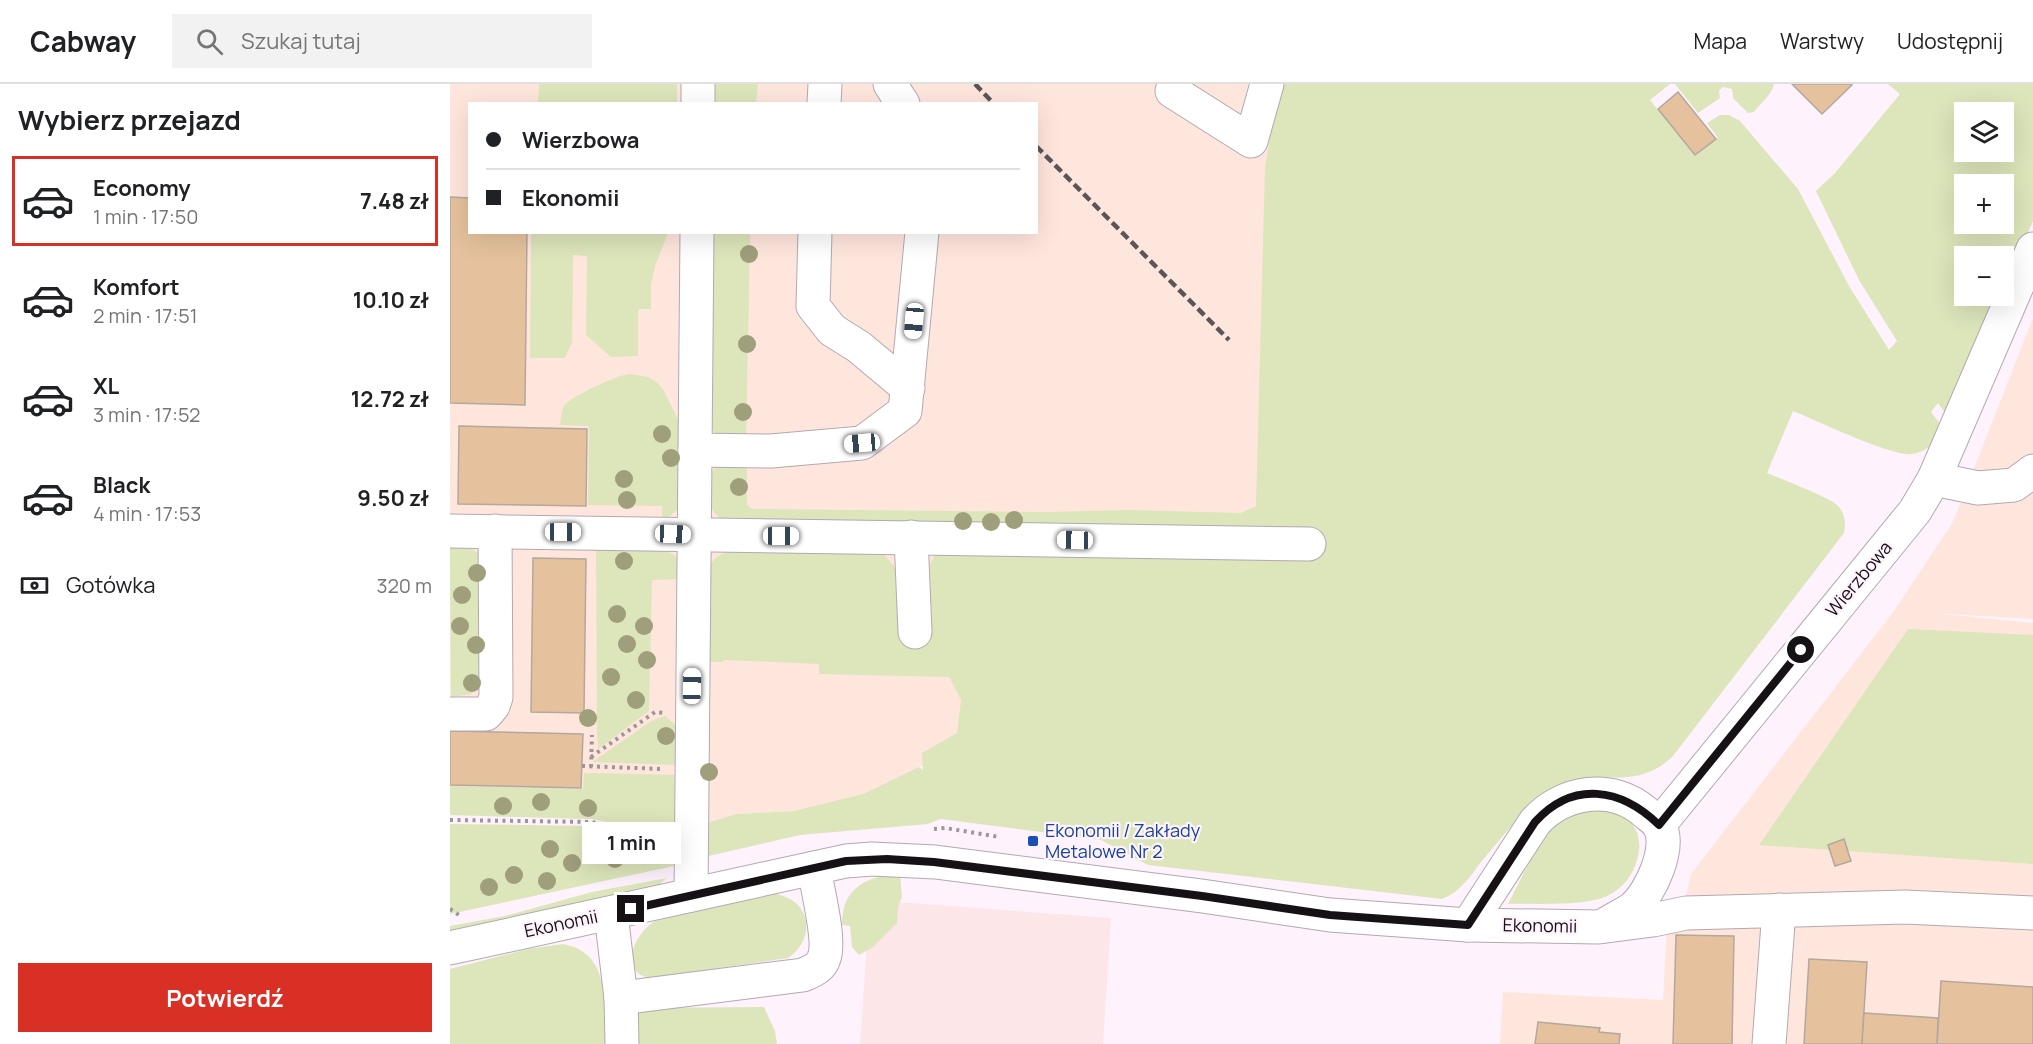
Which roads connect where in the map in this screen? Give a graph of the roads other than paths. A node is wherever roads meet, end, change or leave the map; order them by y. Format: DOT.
graph roads {
  1 [pos="698,84"];
  2 [pos="825,84"];
  3 [pos="890,84"];
  4 [pos="1176,84"];
  5 [pos="1267,84"];
  6 [pos="698,102"];
  7 [pos="824,102"];
  8 [pos="902,102"];
  9 [pos="697,234"];
  10 [pos="815,234"];
  11 [pos="921,234"];
  12 [pos="2033,249"];
  13 [pos="908,388"];
  14 [pos="695,450"];
  15 [pos="2033,471"];
  16 [pos="1934,479"];
  17 [pos="450,531"];
  18 [pos="495,531"];
  19 [pos="694,535"];
  20 [pos="911,537"];
  21 [pos="1310,544"];
  22 [pos="915,632"];
  23 [pos="450,714"];
  24 [pos="1659,825"];
  25 [pos="814,868"];
  26 [pos="691,895"];
  27 [pos="1779,910"];
  28 [pos="2033,913"];
  29 [pos="611,914"];
  30 [pos="1468,925"];
  31 [pos="1599,927"];
  32 [pos="450,948"];
  33 [pos="621,998"];
  34 [pos="622,1044"];
  35 [pos="1769,1044"];
  1 -- 6 [label="street"];
  2 -- 7 [label="street"];
  3 -- 8 [label="street"];
  4 -- 5 [label="street"];
  9 -- 14 [label="street"];
  10 -- 13 [label="street"];
  11 -- 13 [label="street"];
  12 -- 16 [label="street, Wierzbowa"];
  13 -- 14 [label="street"];
  14 -- 19 [label="street"];
  15 -- 16 [label="street"];
  16 -- 24 [label="street, Wierzbowa"];
  17 -- 18 [label="street"];
  18 -- 19 [label="street"];
  18 -- 23 [label="street"];
  19 -- 20 [label="street"];
  19 -- 26 [label="street"];
  20 -- 21 [label="street"];
  20 -- 22 [label="street"];
  24 -- 30 [label="street"];
  24 -- 31 [label="street"];
  25 -- 26 [label="street, Ekonomii"];
  25 -- 30 [label="street, Ekonomii"];
  25 -- 33 [label="street"];
  26 -- 29 [label="street, Ekonomii"];
  27 -- 28 [label="street, Ekonomii"];
  27 -- 31 [label="street, Ekonomii"];
  27 -- 35 [label="street"];
  29 -- 32 [label="street, Ekonomii"];
  29 -- 33 [label="street"];
  30 -- 31 [label="street, Ekonomii"];
  33 -- 34 [label="street"];
}
